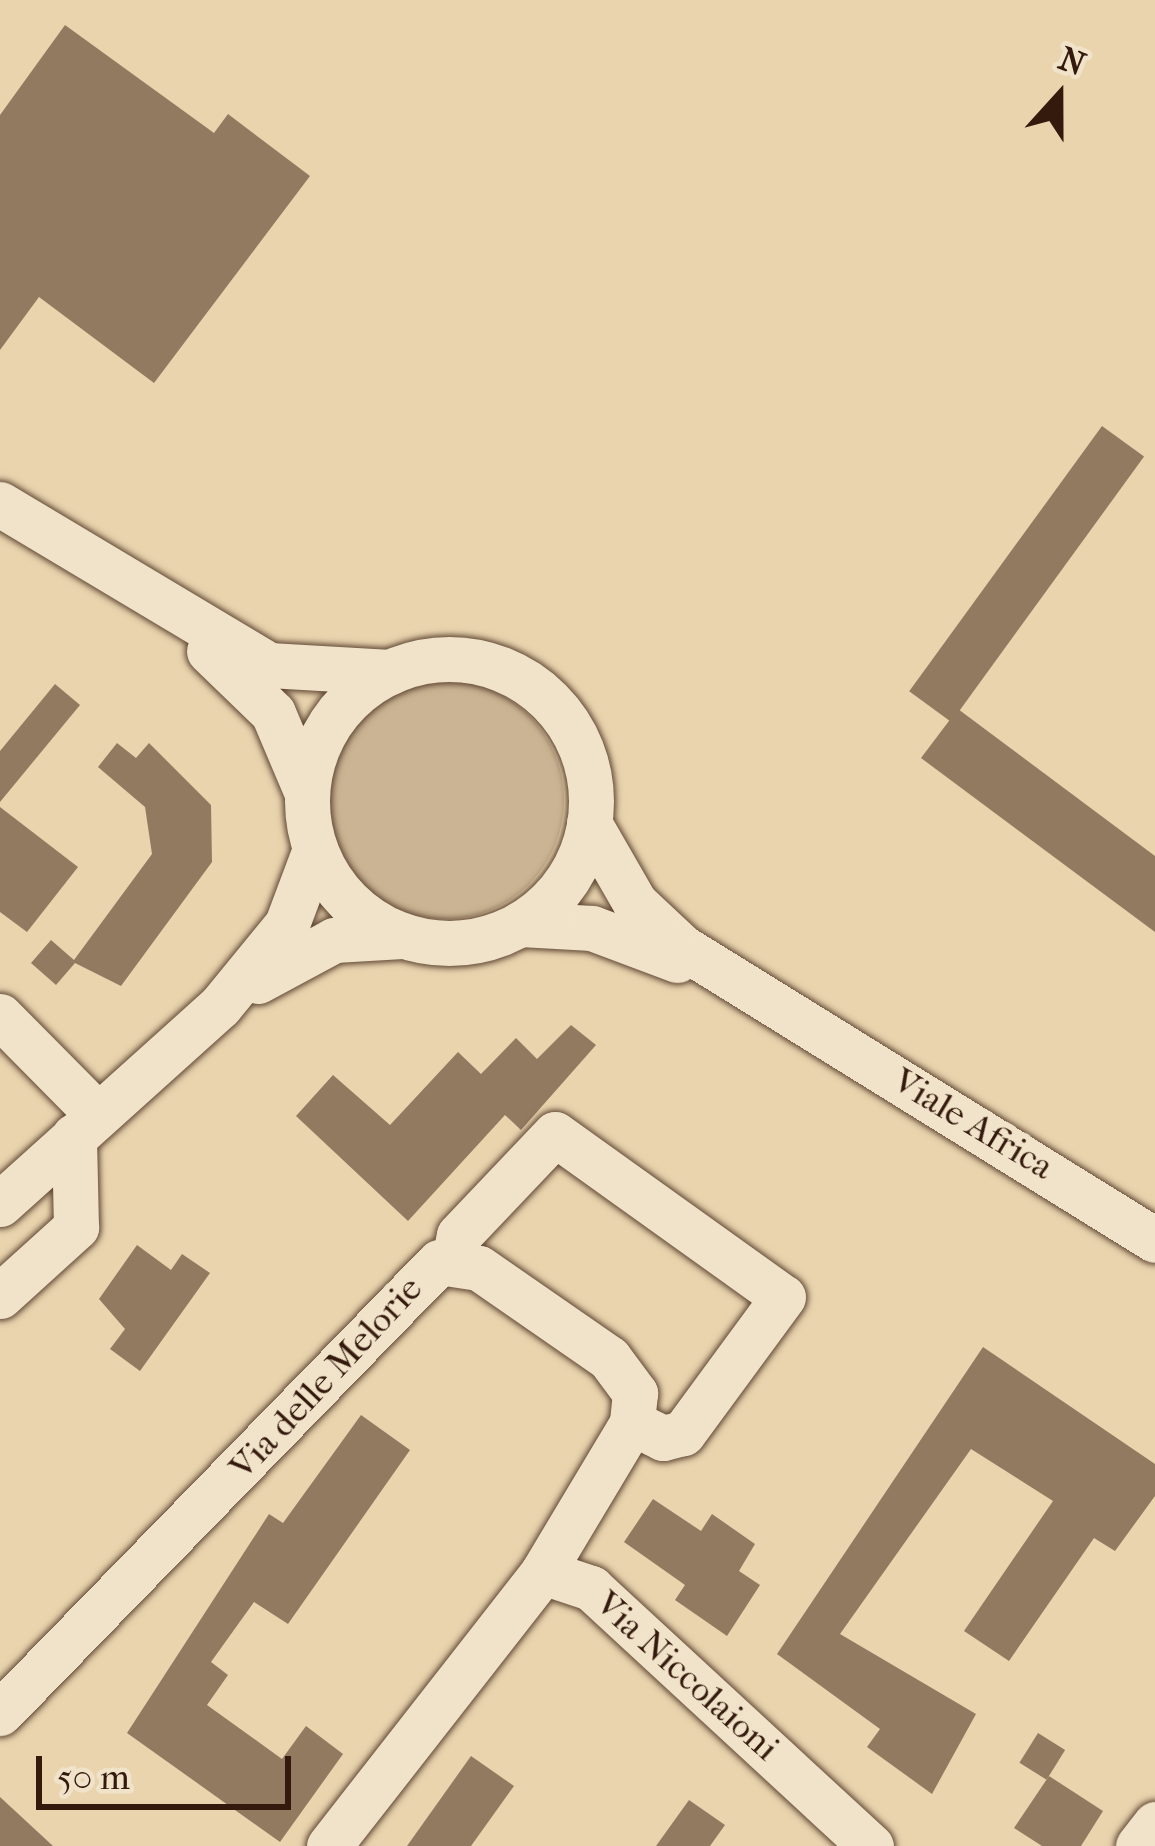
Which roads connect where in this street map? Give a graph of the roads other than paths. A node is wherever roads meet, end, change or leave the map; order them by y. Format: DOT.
graph roads {
  1 [pos="0,504"];
  2 [pos="122,583"];
  3 [pos="390,672"];
  4 [pos="306,790"];
  5 [pos="590,823"];
  6 [pos="315,850"];
  7 [pos="521,924"];
  8 [pos="411,936"];
  9 [pos="220,1006"];
  10 [pos="787,1015"];
  11 [pos="0,1016"];
  12 [pos="85,1125"];
  13 [pos="0,1204"];
  14 [pos="1155,1240"];
  15 [pos="454,1260"];
  16 [pos="0,1296"];
  17 [pos="632,1423"];
  18 [pos="543,1572"];
  19 [pos="0,1713"];
  20 [pos="1155,1823"];
  21 [pos="329,1846"];
  22 [pos="871,1846"];
  23 [pos="1138,1846"];
  1 -- 2 [label="street, Viale Africa"];
  2 -- 3 [label="street, Viale Africa"];
  2 -- 4 [label="street, Viale Africa"];
  3 -- 4 [label="street, Viale Africa"];
  3 -- 5 [label="street, Viale Africa"];
  4 -- 6 [label="street, Viale Africa"];
  5 -- 7 [label="street, Viale Africa"];
  5 -- 10 [label="street, Viale Africa"];
  6 -- 8 [label="street, Viale Africa"];
  6 -- 9 [label="street"];
  7 -- 8 [label="street, Viale Africa"];
  7 -- 10 [label="street, Viale Africa"];
  8 -- 9 [label="street"];
  9 -- 12 [label="street"];
  10 -- 14 [label="street, Viale Africa"];
  11 -- 12 [label="street"];
  12 -- 13 [label="street"];
  12 -- 16 [label="street"];
  15 -- 17 [label="street, Via delle Melorie"];
  15 -- 17 [label="street"];
  15 -- 19 [label="street, Via delle Melorie"];
  17 -- 18 [label="street"];
  18 -- 21 [label="street"];
  18 -- 22 [label="street, Via Niccolaioni"];
  20 -- 23 [label="street"];
}
